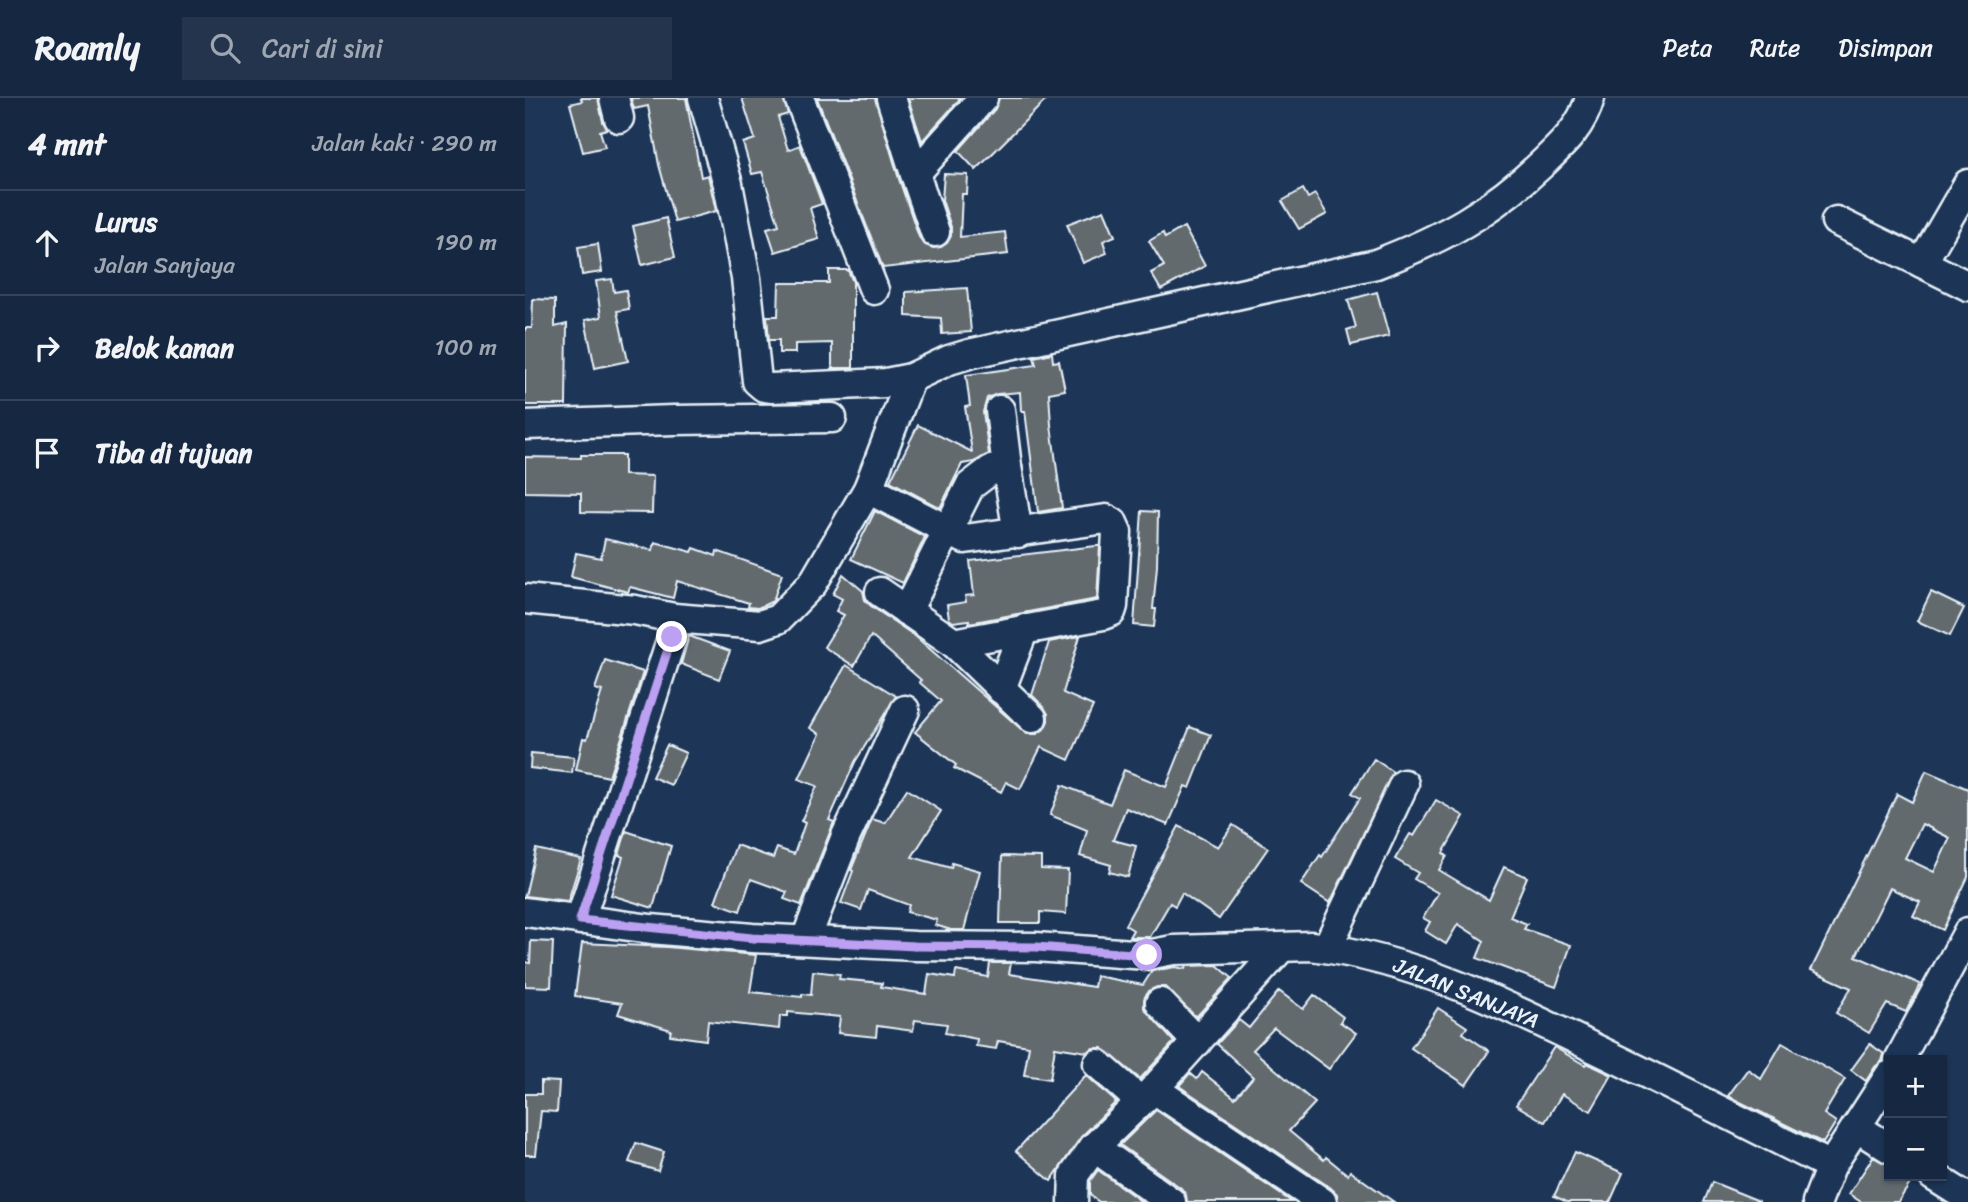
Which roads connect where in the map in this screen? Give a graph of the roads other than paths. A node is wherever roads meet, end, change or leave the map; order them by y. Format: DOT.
graph roads {
  1 [pos="703,98"];
  2 [pos="799,98"];
  3 [pos="891,98"];
  4 [pos="983,98"];
  5 [pos="1590,98"];
  6 [pos="915,174"];
  7 [pos="1968,184"];
  8 [pos="1836,221"];
  9 [pos="935,232"];
  10 [pos="1922,263"];
  11 [pos="1968,286"];
  12 [pos="874,290"];
  13 [pos="911,378"];
  14 [pos="1000,410"];
  15 [pos="832,418"];
  16 [pos="525,425"];
  17 [pos="1007,467"];
  18 [pos="868,489"];
  19 [pos="947,530"];
  20 [pos="1018,533"];
  21 [pos="880,592"];
  22 [pos="525,599"];
  23 [pos="907,611"];
  24 [pos="674,618"];
  25 [pos="1024,629"];
  26 [pos="954,643"];
  27 [pos="1001,689"];
  28 [pos="905,710"];
  29 [pos="1032,718"];
  30 [pos="1404,784"];
  31 [pos="525,912"];
  32 [pos="580,920"];
  33 [pos="1968,932"];
  34 [pos="806,939"];
  35 [pos="1281,948"];
  36 [pos="1327,948"];
  37 [pos="1217,950"];
  38 [pos="1247,986"];
  39 [pos="1160,1003"];
  40 [pos="1197,1042"];
  41 [pos="1902,1055"];
  42 [pos="1098,1064"];
  43 [pos="1884,1084"];
  44 [pos="1147,1095"];
  45 [pos="1856,1126"];
  46 [pos="1884,1145"];
  47 [pos="1094,1147"];
  48 [pos="1831,1166"];
  49 [pos="1941,1181"];
  50 [pos="1968,1198"];
  51 [pos="1073,1202"];
  52 [pos="1171,1202"];
  53 [pos="1322,1202"];
  54 [pos="1817,1202"];
  1 -- 13 [label="street"];
  2 -- 12 [label="street"];
  3 -- 6 [label="street"];
  4 -- 6 [label="street"];
  5 -- 13 [label="street"];
  6 -- 9 [label="street"];
  7 -- 10 [label="street"];
  8 -- 10 [label="street"];
  10 -- 11 [label="street"];
  13 -- 18 [label="street"];
  14 -- 17 [label="street"];
  15 -- 16 [label="street"];
  17 -- 19 [label="street"];
  17 -- 20 [label="street"];
  18 -- 19 [label="street"];
  18 -- 24 [label="street"];
  19 -- 20 [label="street"];
  19 -- 23 [label="street"];
  20 -- 25 [label="street"];
  21 -- 23 [label="street"];
  22 -- 24 [label="street"];
  23 -- 26 [label="street"];
  24 -- 32 [label="street"];
  25 -- 26 [label="street"];
  25 -- 27 [label="street"];
  26 -- 27 [label="street"];
  27 -- 29 [label="street"];
  28 -- 34 [label="street"];
  30 -- 36 [label="street"];
  31 -- 32 [label="street, JALAN SANJAYA"];
  32 -- 34 [label="street, JALAN SANJAYA"];
  33 -- 41 [label="street"];
  34 -- 37 [label="street, JALAN SANJAYA"];
  35 -- 36 [label="street, JALAN SANJAYA"];
  35 -- 37 [label="street, JALAN SANJAYA"];
  35 -- 38 [label="street"];
  36 -- 48 [label="street, JALAN SANJAYA"];
  37 -- 38 [label="street"];
  38 -- 40 [label="street"];
  39 -- 40 [label="street"];
  40 -- 44 [label="street"];
  42 -- 44 [label="street"];
  43 -- 45 [label="street"];
  44 -- 47 [label="street"];
  44 -- 53 [label="street"];
  45 -- 46 [label="street"];
  45 -- 48 [label="street"];
  47 -- 51 [label="street"];
  47 -- 52 [label="street"];
  48 -- 54 [label="street"];
  49 -- 50 [label="street"];
}
